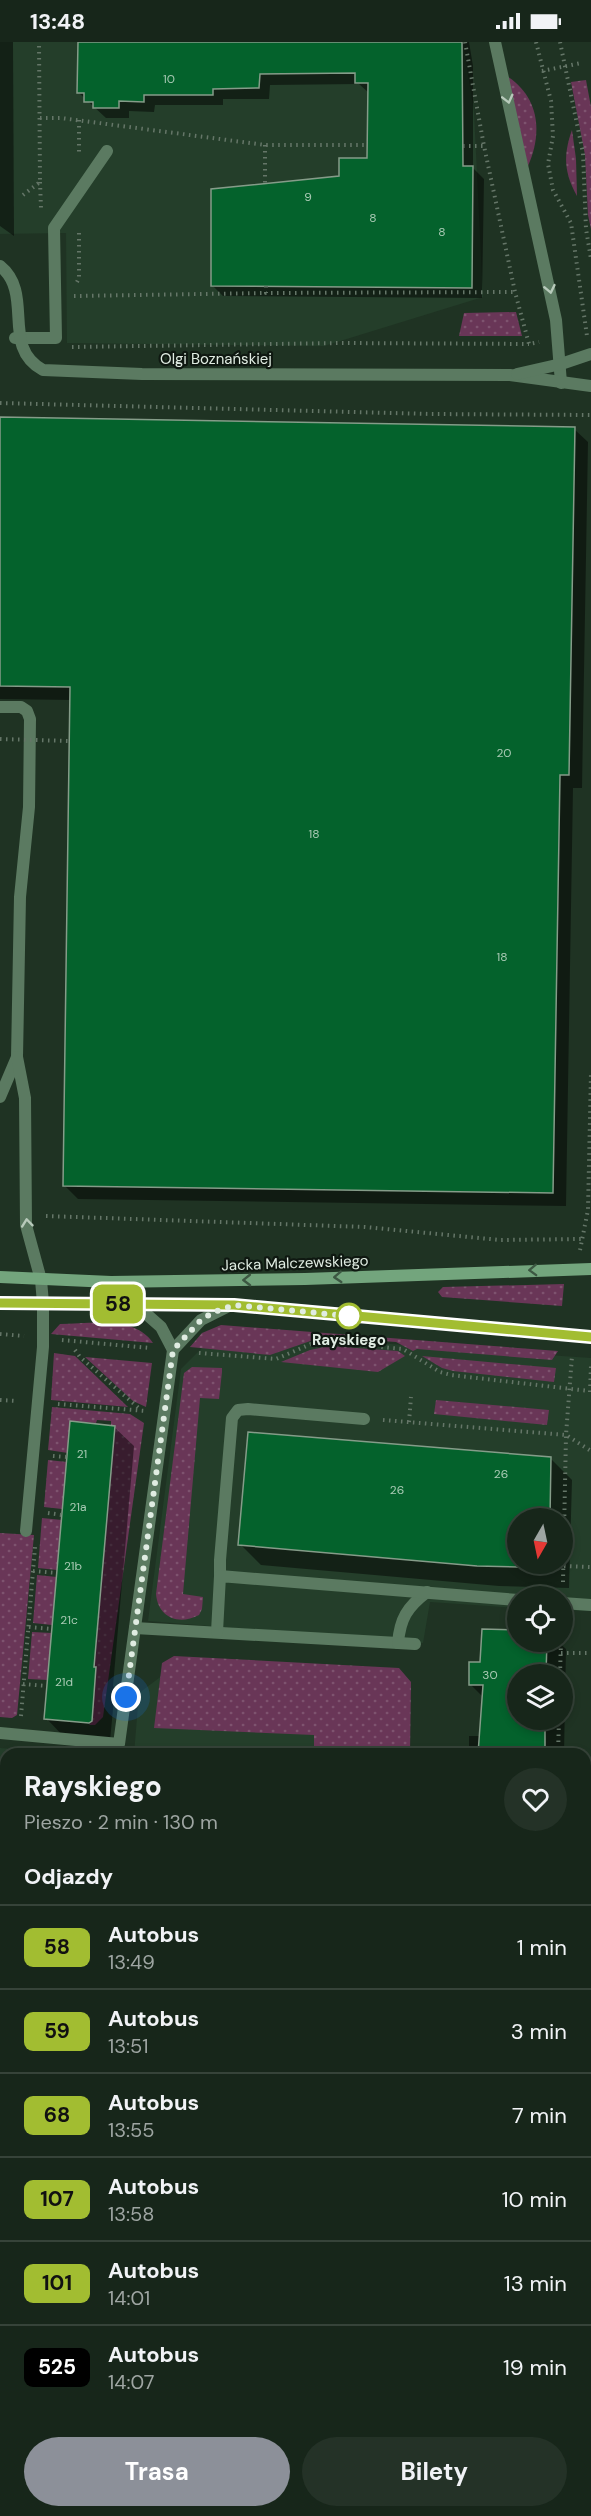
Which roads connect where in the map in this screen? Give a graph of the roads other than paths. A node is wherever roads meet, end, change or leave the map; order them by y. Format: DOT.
graph roads {
  1 [pos="495,42"];
  2 [pos="107,151"];
  3 [pos="0,266"];
  4 [pos="15,338"];
  5 [pos="591,354"];
  6 [pos="561,364"];
  7 [pos="510,375"];
  8 [pos="561,383"];
  9 [pos="591,386"];
  10 [pos="0,707"];
  11 [pos="17,1056"];
  12 [pos="0,1097"];
  13 [pos="591,1269"];
  14 [pos="0,1277"];
  15 [pos="41,1280"];
  16 [pos="0,1303"];
  17 [pos="43,1304"];
  18 [pos="135,1304"];
  19 [pos="234,1305"];
  20 [pos="591,1337"];
  21 [pos="173,1350"];
  22 [pos="364,1419"];
  23 [pos="31,1533"];
  24 [pos="220,1576"];
  25 [pos="427,1592"];
  26 [pos="507,1599"];
  27 [pos="573,1604"];
  28 [pos="591,1605"];
  29 [pos="135,1628"];
  30 [pos="216,1632"];
  31 [pos="398,1643"];
  32 [pos="415,1644"];
  33 [pos="0,1733"];
  34 [pos="591,2125"];
  35 [pos="591,2130"];
  1 -- 6 [label="street, one-way"];
  2 -- 4 [label="street"];
  3 -- 4 [label="street, Olgi Boznańskiej"];
  4 -- 7 [label="street, Olgi Boznańskiej"];
  5 -- 6 [label="street, Olgi Boznańskiej"];
  6 -- 7 [label="street, Olgi Boznańskiej"];
  6 -- 8 [label="street"];
  7 -- 8 [label="street, Olgi Boznańskiej"];
  8 -- 9 [label="street, Olgi Boznańskiej"];
  10 -- 11 [label="street"];
  11 -- 12 [label="street"];
  15 -- 11 [label="street, one-way"];
  13 -- 15 [label="street, Jacka Malczewskiego, one-way"];
  14 -- 15 [label="street, Jacka Malczewskiego"];
  15 -- 17 [label="street"];
  16 -- 17 [label="street"];
  17 -- 18 [label="street"];
  17 -- 23 [label="street"];
  18 -- 19 [label="street"];
  18 -- 21 [label="street"];
  19 -- 20 [label="street"];
  19 -- 21 [label="street"];
  21 -- 29 [label="street"];
  22 -- 24 [label="street"];
  24 -- 25 [label="street"];
  24 -- 30 [label="street"];
  25 -- 26 [label="street"];
  25 -- 31 [label="street"];
  27 -- 28 [label="street"];
  29 -- 30 [label="street"];
  29 -- 33 [label="street"];
  30 -- 31 [label="street"];
  31 -- 32 [label="street"];
  34 -- 35 [label="street"];
}
